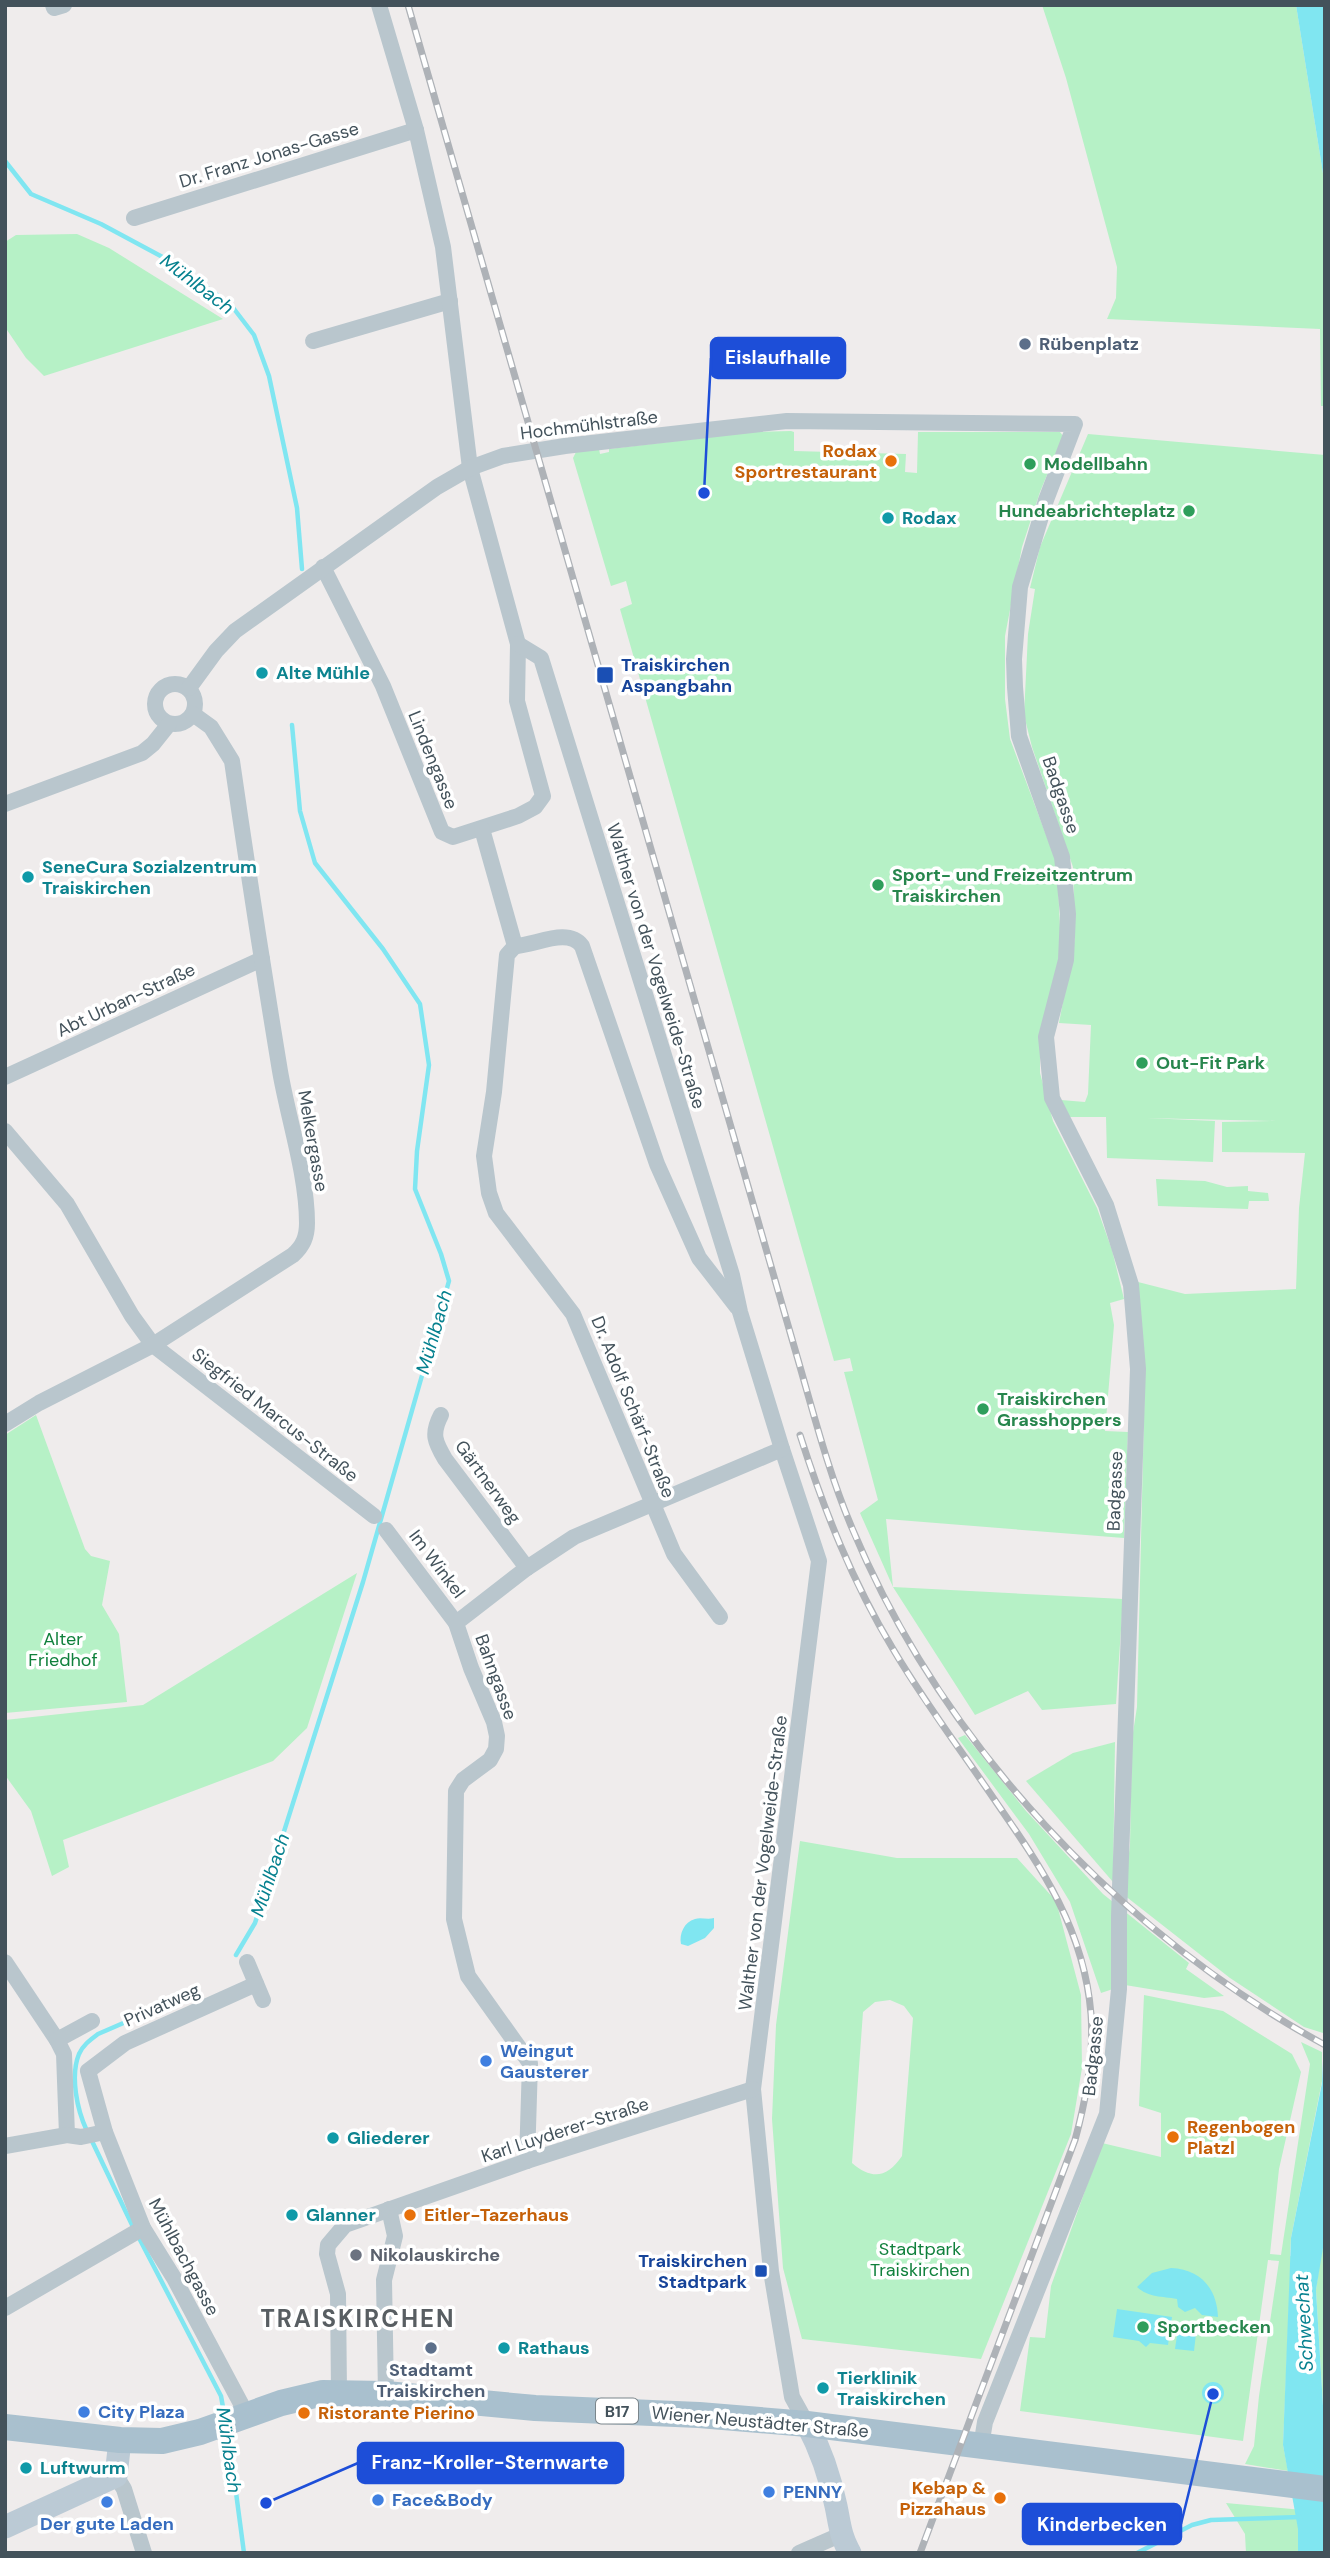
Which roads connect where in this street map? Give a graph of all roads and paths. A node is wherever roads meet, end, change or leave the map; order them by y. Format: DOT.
graph roads {
  1 [pos="53,5"];
  2 [pos="64,5"];
  3 [pos="379,5"];
  4 [pos="416,130"];
  5 [pos="134,218"];
  6 [pos="450,301"];
  7 [pos="313,341"];
  8 [pos="1075,424"];
  9 [pos="470,468"];
  10 [pos="323,567"];
  11 [pos="517,644"];
  12 [pos="189,688"];
  13 [pos="194,714"];
  14 [pos="169,724"];
  15 [pos="5,804"];
  16 [pos="482,828"];
  17 [pos="515,946"];
  18 [pos="262,959"];
  19 [pos="5,1077"];
  20 [pos="5,1131"];
  21 [pos="740,1312"];
  22 [pos="153,1345"];
  23 [pos="441,1415"];
  24 [pos="5,1424"];
  25 [pos="782,1449"];
  26 [pos="651,1502"];
  27 [pos="374,1516"];
  28 [pos="386,1530"];
  29 [pos="527,1568"];
  30 [pos="719,1617"];
  31 [pos="456,1623"];
  32 [pos="5,1962"];
  33 [pos="247,1962"];
  34 [pos="256,1984"];
  35 [pos="263,2000"];
  36 [pos="92,2021"];
  37 [pos="57,2040"];
  38 [pos="88,2071"];
  39 [pos="753,2089"];
  40 [pos="87,2135"];
  41 [pos="5,2146"];
  42 [pos="527,2161"];
  43 [pos="389,2209"];
  44 [pos="137,2231"];
  45 [pos="5,2308"];
  46 [pos="339,2382"];
  47 [pos="386,2394"];
  48 [pos="234,2420"];
  49 [pos="807,2424"];
  50 [pos="5,2427"];
  51 [pos="120,2440"];
  52 [pos="981,2446"];
  53 [pos="116,2476"];
  54 [pos="1325,2489"];
  55 [pos="5,2527"];
  56 [pos="845,2544"];
  57 [pos="144,2553"];
  58 [pos="799,2553"];
  1 -- 2 [label="street"];
  3 -- 4 [label="street"];
  4 -- 5 [label="street, Dr. Franz Jonas-Gasse"];
  4 -- 6 [label="street"];
  6 -- 7 [label="street"];
  6 -- 9 [label="street"];
  8 -- 9 [label="street, Hochmühlstraße"];
  8 -- 52 [label="street, Badgasse"];
  9 -- 10 [label="street, Hochmühlstraße"];
  9 -- 11 [label="street"];
  10 -- 12 [label="street, Hochmühlstraße"];
  10 -- 16 [label="street, Lindengasse"];
  11 -- 16 [label="street"];
  11 -- 21 [label="street, Walther von der Vogelweide-Straße"];
  12 -- 13 [label="street"];
  12 -- 14 [label="street"];
  13 -- 14 [label="street"];
  13 -- 18 [label="street, Melkergasse"];
  14 -- 15 [label="street"];
  16 -- 17 [label="street"];
  17 -- 21 [label="street, Walther von der Vogelweide-Straße"];
  17 -- 26 [label="street, Dr. Adolf Schärf-Straße"];
  18 -- 19 [label="street, Abt Urban-Straße"];
  18 -- 22 [label="street, Melkergasse"];
  20 -- 22 [label="street, Siegfried Marcus-Straße"];
  21 -- 25 [label="street, Walther von der Vogelweide-Straße"];
  22 -- 24 [label="street, Melkergasse"];
  22 -- 27 [label="street, Siegfried Marcus-Straße"];
  23 -- 29 [label="street, Gärtnerweg"];
  25 -- 26 [label="street, Bahngasse"];
  25 -- 39 [label="street, Walther von der Vogelweide-Straße"];
  26 -- 29 [label="street, Bahngasse"];
  26 -- 30 [label="street, Dr. Adolf Schärf-Straße"];
  28 -- 31 [label="street, Im Winkel"];
  29 -- 31 [label="street, Bahngasse"];
  31 -- 42 [label="street, Bahngasse"];
  32 -- 37 [label="street"];
  33 -- 34 [label="street"];
  34 -- 35 [label="street"];
  34 -- 38 [label="street, Privatweg"];
  36 -- 37 [label="street"];
  37 -- 40 [label="street, Mühlbachgasse"];
  38 -- 40 [label="street, Mühlbachgasse"];
  39 -- 42 [label="street, Karl Luyderer-Straße"];
  39 -- 49 [label="street, Walther von der Vogelweide-Straße"];
  40 -- 41 [label="street"];
  40 -- 44 [label="street, Mühlbachgasse"];
  42 -- 43 [label="street, Karl Luyderer-Straße"];
  43 -- 46 [label="street, Karl Luyderer-Straße"];
  43 -- 47 [label="street"];
  44 -- 45 [label="street"];
  44 -- 48 [label="street, Mühlbachgasse"];
  46 -- 47 [label="main road, Wiener Neustädter Straße / B17"];
  46 -- 48 [label="main road, Wiener Neustädter Straße / B17"];
  47 -- 49 [label="main road, Wiener Neustädter Straße / B17"];
  48 -- 51 [label="main road, Wiener Neustädter Straße / B17"];
  49 -- 52 [label="main road, Wiener Neustädter Straße / B17"];
  49 -- 56 [label="main road"];
  50 -- 51 [label="main road, Wiener Neustädter Straße / B17"];
  51 -- 53 [label="main road"];
  52 -- 54 [label="main road, Wiener Neustädter Straße / B17"];
  53 -- 55 [label="main road"];
  53 -- 57 [label="street"];
  56 -- 58 [label="street"];
}
